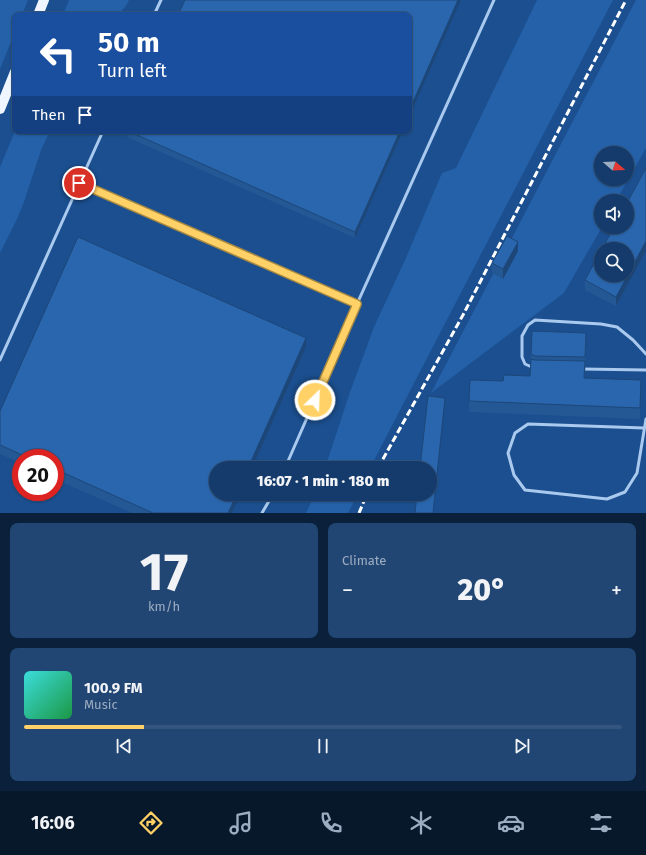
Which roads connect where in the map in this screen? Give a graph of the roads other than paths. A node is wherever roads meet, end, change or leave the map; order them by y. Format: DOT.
graph roads {
  1 [pos="44,0"];
  2 [pos="161,0"];
  3 [pos="494,0"];
  4 [pos="39,12"];
  5 [pos="155,12"];
  6 [pos="12,79"];
  7 [pos="0,109"];
  8 [pos="101,134"];
  9 [pos="79,183"];
  10 [pos="357,304"];
  11 [pos="646,354"];
  12 [pos="0,360"];
  13 [pos="534,368"];
  14 [pos="574,369"];
  15 [pos="646,370"];
  16 [pos="646,419"];
  17 [pos="644,428"];
  18 [pos="288,461"];
  19 [pos="269,501"];
  20 [pos="262,513"];
  1 -- 4 [label="main road"];
  2 -- 5 [label="lane"];
  3 -- 10 [label="lane"];
  6 -- 7 [label="main road"];
  8 -- 9 [label="lane"];
  9 -- 10 [label="lane"];
  9 -- 12 [label="lane"];
  10 -- 18 [label="lane"];
  11 -- 13 [label="lane"];
  14 -- 15 [label="lane"];
  16 -- 17 [label="lane"];
  17 -- 17 [label="lane"];
  19 -- 20 [label="lane"];
}
